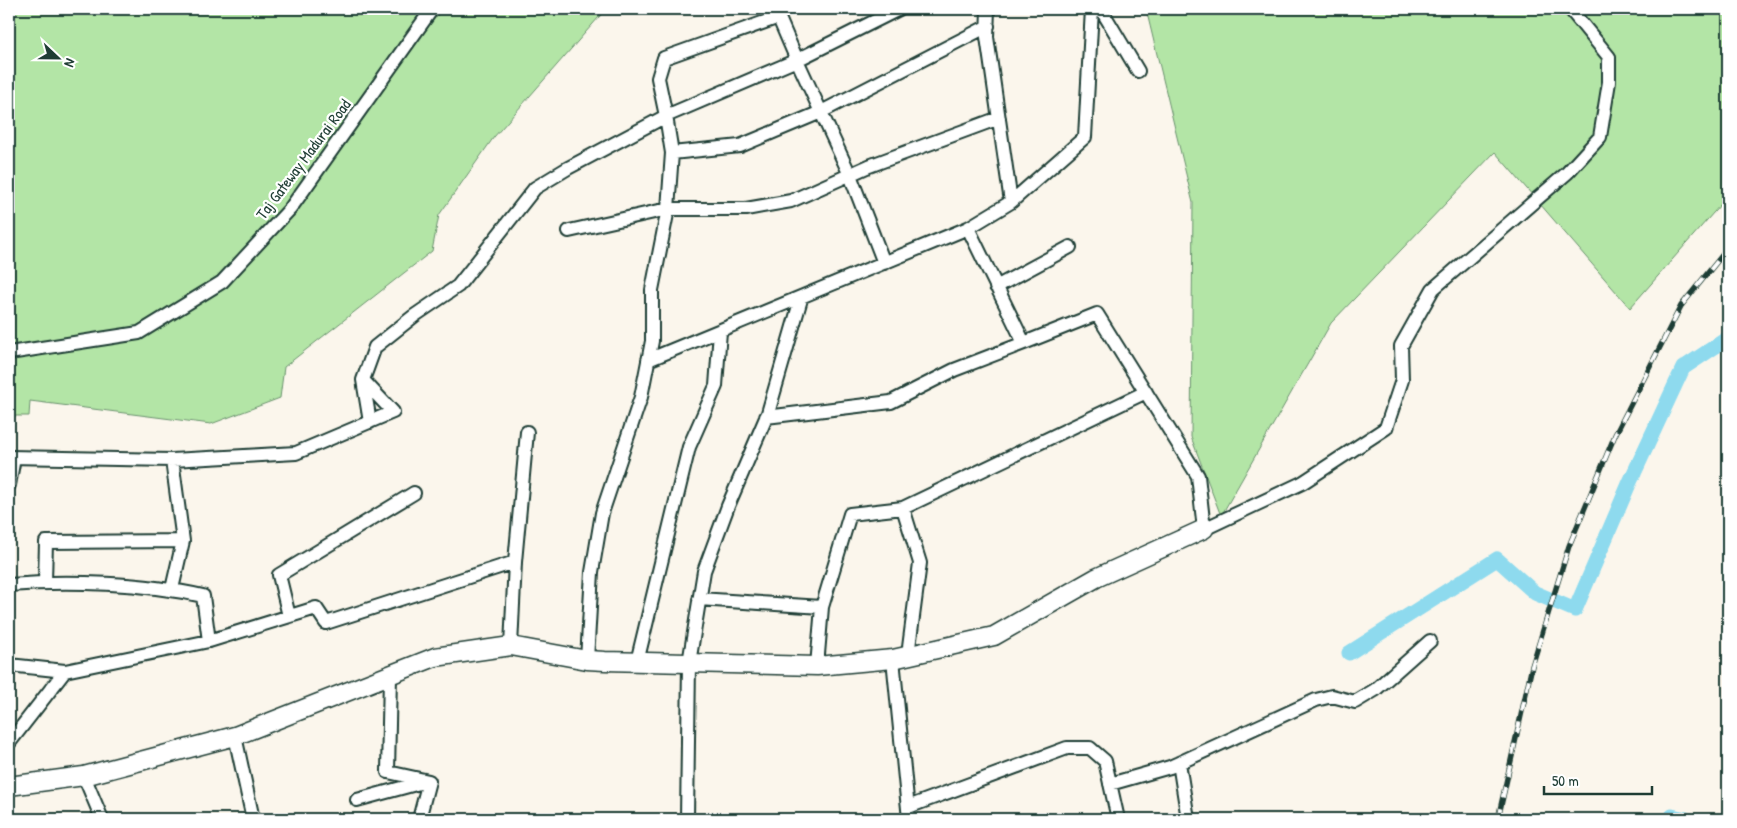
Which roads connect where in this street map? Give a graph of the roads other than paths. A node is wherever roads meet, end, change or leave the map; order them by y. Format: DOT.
graph roads {
  1 [pos="432,9"];
  2 [pos="899,9"];
  3 [pos="988,9"];
  4 [pos="1092,9"];
  5 [pos="1101,9"];
  6 [pos="1570,9"];
  7 [pos="777,13"];
  8 [pos="988,26"];
  9 [pos="797,60"];
  10 [pos="1138,72"];
  11 [pos="821,112"];
  12 [pos="666,116"];
  13 [pos="999,118"];
  14 [pos="672,153"];
  15 [pos="850,175"];
  16 [pos="1011,202"];
  17 [pos="668,209"];
  18 [pos="968,228"];
  19 [pos="569,231"];
  20 [pos="1070,247"];
  21 [pos="884,263"];
  22 [pos="996,287"];
  23 [pos="801,299"];
  24 [pos="720,331"];
  25 [pos="1024,343"];
  26 [pos="9,353"];
  27 [pos="648,360"];
  28 [pos="363,380"];
  29 [pos="1146,392"];
  30 [pos="766,418"];
  31 [pos="370,422"];
  32 [pos="527,432"];
  33 [pos="11,458"];
  34 [pos="172,460"];
  35 [pos="9,485"];
  36 [pos="414,493"];
  37 [pos="903,508"];
  38 [pos="1204,529"];
  39 [pos="183,541"];
  40 [pos="515,562"];
  41 [pos="45,582"];
  42 [pos="9,585"];
  43 [pos="172,589"];
  44 [pos="699,599"];
  45 [pos="822,607"];
  46 [pos="289,616"];
  47 [pos="1430,640"];
  48 [pos="209,641"];
  49 [pos="511,646"];
  50 [pos="901,657"];
  51 [pos="587,660"];
  52 [pos="637,662"];
  53 [pos="689,663"];
  54 [pos="9,665"];
  55 [pos="817,666"];
  56 [pos="65,671"];
  57 [pos="390,676"];
  58 [pos="235,736"];
  59 [pos="9,743"];
  60 [pos="1179,763"];
  61 [pos="84,776"];
  62 [pos="429,781"];
  63 [pos="1110,784"];
  64 [pos="9,786"];
  65 [pos="357,800"];
  66 [pos="909,813"];
  67 [pos="102,819"];
  68 [pos="253,819"];
  69 [pos="419,819"];
  70 [pos="687,819"];
  71 [pos="1118,819"];
  72 [pos="1188,819"];
  1 -- 26 [label="street, Taj Gateway Madurai Road"];
  2 -- 9 [label="street"];
  3 -- 8 [label="street"];
  4 -- 16 [label="street"];
  5 -- 10 [label="street"];
  6 -- 38 [label="street"];
  7 -- 9 [label="street"];
  7 -- 12 [label="street"];
  8 -- 11 [label="street"];
  8 -- 13 [label="street"];
  9 -- 11 [label="street"];
  9 -- 12 [label="street"];
  11 -- 14 [label="street"];
  11 -- 15 [label="street"];
  12 -- 14 [label="street"];
  12 -- 28 [label="street"];
  13 -- 15 [label="street"];
  13 -- 16 [label="street"];
  14 -- 17 [label="street"];
  15 -- 17 [label="street"];
  15 -- 21 [label="street"];
  16 -- 18 [label="street"];
  17 -- 19 [label="street"];
  17 -- 27 [label="street"];
  18 -- 21 [label="street"];
  18 -- 22 [label="street"];
  20 -- 22 [label="street"];
  21 -- 23 [label="street"];
  22 -- 25 [label="street"];
  23 -- 24 [label="street"];
  23 -- 30 [label="street"];
  24 -- 27 [label="street"];
  24 -- 52 [label="street"];
  25 -- 29 [label="street"];
  25 -- 30 [label="street"];
  27 -- 51 [label="street"];
  28 -- 31 [label="street"];
  28 -- 31 [label="street"];
  29 -- 37 [label="street"];
  29 -- 38 [label="street"];
  30 -- 44 [label="street"];
  31 -- 34 [label="street"];
  32 -- 40 [label="street"];
  33 -- 34 [label="street"];
  33 -- 35 [label="street"];
  34 -- 39 [label="street"];
  36 -- 46 [label="street"];
  37 -- 45 [label="street"];
  37 -- 50 [label="street"];
  38 -- 50 [label="street"];
  39 -- 41 [label="street"];
  39 -- 43 [label="street"];
  40 -- 46 [label="street"];
  40 -- 49 [label="street"];
  41 -- 42 [label="street"];
  41 -- 43 [label="street"];
  43 -- 48 [label="street"];
  44 -- 45 [label="street"];
  44 -- 53 [label="street"];
  45 -- 55 [label="street"];
  46 -- 48 [label="street"];
  47 -- 60 [label="street"];
  48 -- 56 [label="street"];
  49 -- 51 [label="street"];
  49 -- 57 [label="street"];
  50 -- 55 [label="street"];
  50 -- 66 [label="street"];
  51 -- 52 [label="street"];
  52 -- 53 [label="street"];
  53 -- 55 [label="street"];
  53 -- 70 [label="street"];
  54 -- 56 [label="street"];
  56 -- 59 [label="street"];
  57 -- 58 [label="street"];
  57 -- 62 [label="street"];
  58 -- 61 [label="street"];
  58 -- 68 [label="street"];
  60 -- 63 [label="street"];
  60 -- 72 [label="street"];
  61 -- 64 [label="street"];
  61 -- 67 [label="street"];
  62 -- 65 [label="street"];
  62 -- 69 [label="street"];
  63 -- 66 [label="street"];
  63 -- 71 [label="street"];
}
